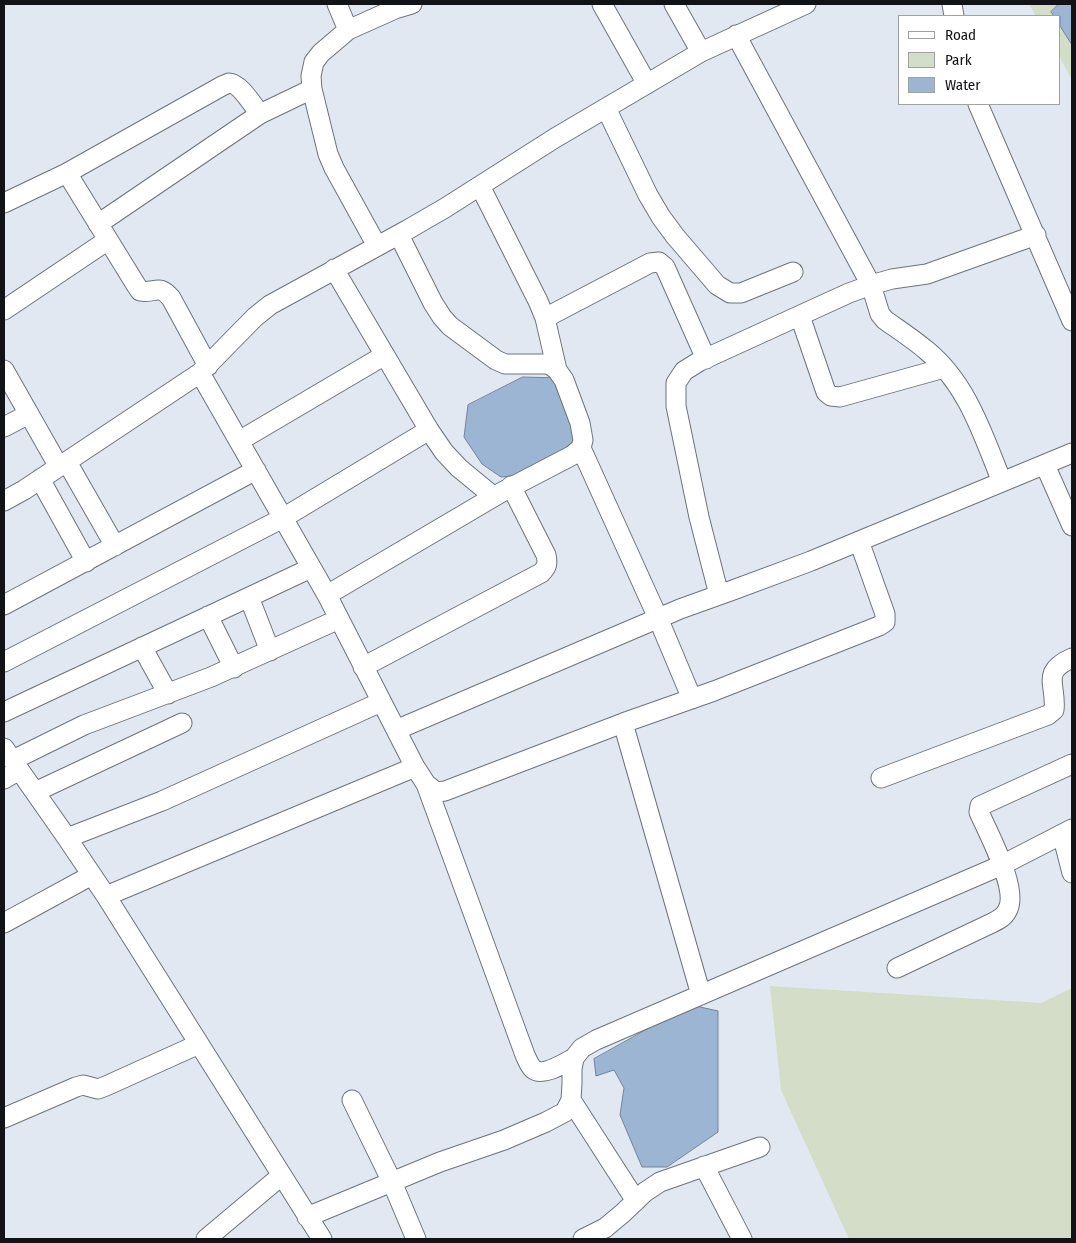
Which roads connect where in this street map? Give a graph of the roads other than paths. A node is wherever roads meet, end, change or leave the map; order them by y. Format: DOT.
graph roads {
  1 [pos="337,4"];
  2 [pos="412,4"];
  3 [pos="602,4"];
  4 [pos="674,4"];
  5 [pos="806,4"];
  6 [pos="348,30"];
  7 [pos="736,35"];
  8 [pos="700,52"];
  9 [pos="647,84"];
  10 [pos="312,89"];
  11 [pos="978,105"];
  12 [pos="606,108"];
  13 [pos="260,114"];
  14 [pos="67,173"];
  15 [pos="480,186"];
  16 [pos="4,203"];
  17 [pos="98,224"];
  18 [pos="399,234"];
  19 [pos="1036,235"];
  20 [pos="108,240"];
  21 [pos="376,246"];
  22 [pos="334,269"];
  23 [pos="793,272"];
  24 [pos="870,285"];
  25 [pos="1068,298"];
  26 [pos="4,310"];
  27 [pos="800,316"];
  28 [pos="545,318"];
  29 [pos="1072,321"];
  30 [pos="385,355"];
  31 [pos="706,359"];
  32 [pos="944,368"];
  33 [pos="4,370"];
  34 [pos="204,370"];
  35 [pos="557,370"];
  36 [pos="29,414"];
  37 [pos="4,427"];
  38 [pos="429,430"];
  39 [pos="239,441"];
  40 [pos="581,448"];
  41 [pos="1072,453"];
  42 [pos="63,464"];
  43 [pos="1045,465"];
  44 [pos="256,470"];
  45 [pos="40,479"];
  46 [pos="1002,482"];
  47 [pos="511,486"];
  48 [pos="493,496"];
  49 [pos="4,500"];
  50 [pos="283,518"];
  51 [pos="1072,526"];
  52 [pos="859,541"];
  53 [pos="115,546"];
  54 [pos="86,562"];
  55 [pos="311,568"];
  56 [pos="326,595"];
  57 [pos="719,595"];
  58 [pos="248,597"];
  59 [pos="4,606"];
  60 [pos="208,616"];
  61 [pos="658,618"];
  62 [pos="339,619"];
  63 [pos="142,648"];
  64 [pos="270,651"];
  65 [pos="1072,658"];
  66 [pos="4,662"];
  67 [pos="364,667"];
  68 [pos="234,668"];
  69 [pos="168,694"];
  70 [pos="692,699"];
  71 [pos="382,702"];
  72 [pos="4,712"];
  73 [pos="182,723"];
  74 [pos="623,723"];
  75 [pos="396,730"];
  76 [pos="1072,764"];
  77 [pos="415,767"];
  78 [pos="10,768"];
  79 [pos="881,778"];
  80 [pos="426,784"];
  81 [pos="35,792"];
  82 [pos="1067,832"];
  83 [pos="67,838"];
  84 [pos="1002,865"];
  85 [pos="1072,873"];
  86 [pos="92,875"];
  87 [pos="106,896"];
  88 [pos="4,923"];
  89 [pos="897,968"];
  90 [pos="701,995"];
  91 [pos="199,1044"];
  92 [pos="574,1058"];
  93 [pos="352,1100"];
  94 [pos="571,1100"];
  95 [pos="4,1118"];
  96 [pos="760,1147"];
  97 [pos="704,1166"];
  98 [pos="281,1176"];
  99 [pos="392,1182"];
  100 [pos="636,1201"];
  101 [pos="307,1217"];
  102 [pos="206,1239"];
  103 [pos="322,1239"];
  104 [pos="416,1239"];
  105 [pos="583,1239"];
  106 [pos="742,1239"];
  1 -- 6 [label="street"];
  2 -- 6 [label="street"];
  3 -- 9 [label="street"];
  4 -- 8 [label="street"];
  5 -- 7 [label="street"];
  6 -- 10 [label="street"];
  7 -- 8 [label="street"];
  7 -- 24 [label="street"];
  8 -- 9 [label="street"];
  9 -- 12 [label="street"];
  10 -- 13 [label="street"];
  10 -- 21 [label="street"];
  11 -- 19 [label="street"];
  12 -- 15 [label="street"];
  12 -- 23 [label="street"];
  13 -- 14 [label="street"];
  13 -- 17 [label="street"];
  14 -- 16 [label="street"];
  14 -- 17 [label="street"];
  15 -- 18 [label="street"];
  15 -- 28 [label="street"];
  17 -- 20 [label="street"];
  18 -- 21 [label="street"];
  18 -- 35 [label="street"];
  19 -- 24 [label="street"];
  19 -- 25 [label="street"];
  20 -- 26 [label="street"];
  20 -- 34 [label="street"];
  21 -- 22 [label="street"];
  22 -- 30 [label="street"];
  22 -- 34 [label="street"];
  24 -- 27 [label="street"];
  24 -- 32 [label="street"];
  25 -- 29 [label="street"];
  27 -- 31 [label="street"];
  27 -- 32 [label="street"];
  28 -- 31 [label="street"];
  28 -- 35 [label="street"];
  30 -- 38 [label="street"];
  30 -- 39 [label="street"];
  31 -- 57 [label="street"];
  32 -- 46 [label="street"];
  33 -- 36 [label="street"];
  34 -- 39 [label="street"];
  34 -- 42 [label="street"];
  35 -- 40 [label="street"];
  36 -- 37 [label="street"];
  36 -- 42 [label="street"];
  38 -- 48 [label="street"];
  38 -- 50 [label="street"];
  39 -- 44 [label="street"];
  40 -- 47 [label="street"];
  40 -- 61 [label="street"];
  41 -- 43 [label="street"];
  42 -- 45 [label="street"];
  42 -- 53 [label="street"];
  43 -- 46 [label="street"];
  43 -- 51 [label="street"];
  44 -- 50 [label="street"];
  44 -- 53 [label="street"];
  45 -- 49 [label="street"];
  45 -- 54 [label="street"];
  46 -- 52 [label="street"];
  47 -- 48 [label="street"];
  47 -- 67 [label="street"];
  48 -- 56 [label="street"];
  50 -- 55 [label="street"];
  50 -- 66 [label="street"];
  52 -- 57 [label="street"];
  52 -- 70 [label="street"];
  53 -- 54 [label="street"];
  54 -- 59 [label="street"];
  55 -- 56 [label="street"];
  55 -- 58 [label="street"];
  56 -- 62 [label="street"];
  57 -- 61 [label="street"];
  58 -- 60 [label="street"];
  58 -- 64 [label="street"];
  60 -- 63 [label="street"];
  60 -- 68 [label="street"];
  61 -- 70 [label="street"];
  61 -- 75 [label="street"];
  62 -- 64 [label="street"];
  62 -- 67 [label="street"];
  63 -- 69 [label="street"];
  63 -- 72 [label="street"];
  64 -- 68 [label="street"];
  65 -- 79 [label="street"];
  67 -- 71 [label="street"];
  68 -- 69 [label="street"];
  69 -- 78 [label="street"];
  70 -- 74 [label="street"];
  71 -- 75 [label="street"];
  71 -- 83 [label="street"];
  73 -- 81 [label="street"];
  74 -- 80 [label="street"];
  74 -- 90 [label="street"];
  75 -- 77 [label="street"];
  76 -- 84 [label="street"];
  77 -- 80 [label="street"];
  77 -- 87 [label="street"];
  78 -- 81 [label="street"];
  80 -- 92 [label="street"];
  81 -- 83 [label="street"];
  82 -- 84 [label="street"];
  82 -- 85 [label="street"];
  83 -- 86 [label="street"];
  84 -- 89 [label="street"];
  84 -- 90 [label="street"];
  86 -- 87 [label="street"];
  86 -- 88 [label="street"];
  87 -- 91 [label="street"];
  90 -- 92 [label="street"];
  91 -- 95 [label="street"];
  91 -- 98 [label="street"];
  92 -- 94 [label="street"];
  93 -- 99 [label="street"];
  94 -- 99 [label="street"];
  94 -- 100 [label="street"];
  96 -- 97 [label="street"];
  97 -- 100 [label="street"];
  97 -- 106 [label="street"];
  98 -- 101 [label="street"];
  98 -- 102 [label="street"];
  99 -- 101 [label="street"];
  99 -- 104 [label="street"];
  100 -- 105 [label="street"];
  101 -- 103 [label="street"];
}
